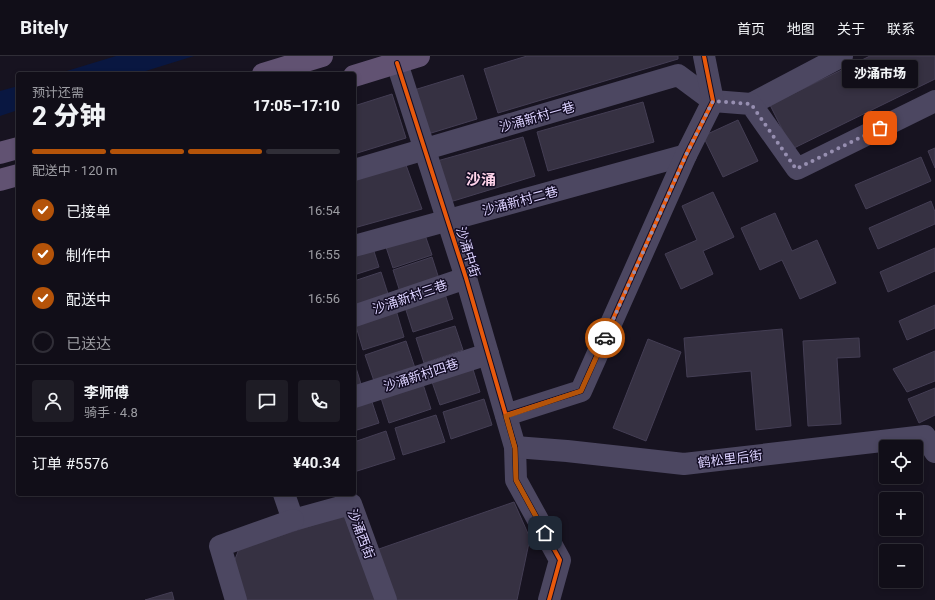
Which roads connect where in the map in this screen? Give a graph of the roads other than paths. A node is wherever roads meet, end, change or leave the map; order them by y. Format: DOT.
graph roads {
  1 [pos="322,56"];
  2 [pos="419,56"];
  3 [pos="704,56"];
  4 [pos="842,56"];
  5 [pos="397,63"];
  6 [pos="269,72"];
  7 [pos="356,75"];
  8 [pos="713,101"];
  9 [pos="935,101"];
  10 [pos="751,104"];
  11 [pos="16,149"];
  12 [pos="425,149"];
  13 [pos="0,154"];
  14 [pos="686,155"];
  15 [pos="356,169"];
  16 [pos="16,176"];
  17 [pos="0,180"];
  18 [pos="448,220"];
  19 [pos="356,245"];
  20 [pos="466,278"];
  21 [pos="356,315"];
  22 [pos="488,354"];
  23 [pos="356,396"];
  24 [pos="506,416"];
  25 [pos="515,448"];
  26 [pos="935,452"];
  27 [pos="285,496"];
  28 [pos="293,520"];
  29 [pos="236,600"];
  30 [pos="386,600"];
  31 [pos="549,600"];
  1 -- 6 [label="main road"];
  2 -- 5 [label="main road"];
  3 -- 8 [label="street"];
  4 -- 10 [label="street"];
  5 -- 7 [label="main road"];
  5 -- 12 [label="street, 沙涌中街"];
  8 -- 10 [label="street"];
  8 -- 12 [label="street, 沙涌新村一巷"];
  8 -- 14 [label="street"];
  9 -- 10 [label="street"];
  11 -- 13 [label="main road"];
  12 -- 15 [label="street, 沙涌新村一巷"];
  12 -- 18 [label="street, 沙涌中街"];
  14 -- 18 [label="street, 沙涌新村二巷"];
  14 -- 24 [label="street"];
  16 -- 17 [label="main road"];
  18 -- 19 [label="street, 沙涌新村二巷"];
  18 -- 20 [label="street, 沙涌中街"];
  20 -- 21 [label="street, 沙涌新村三巷"];
  20 -- 22 [label="street, 沙涌中街"];
  22 -- 23 [label="street, 沙涌新村四巷"];
  22 -- 24 [label="street, 沙涌中街"];
  24 -- 25 [label="street, 沙涌中街"];
  25 -- 26 [label="street, 鹤松里后街"];
  25 -- 31 [label="street, 沙涌中街"];
  27 -- 28 [label="street"];
  28 -- 29 [label="street"];
  28 -- 30 [label="street, 沙涌西街"];
}
